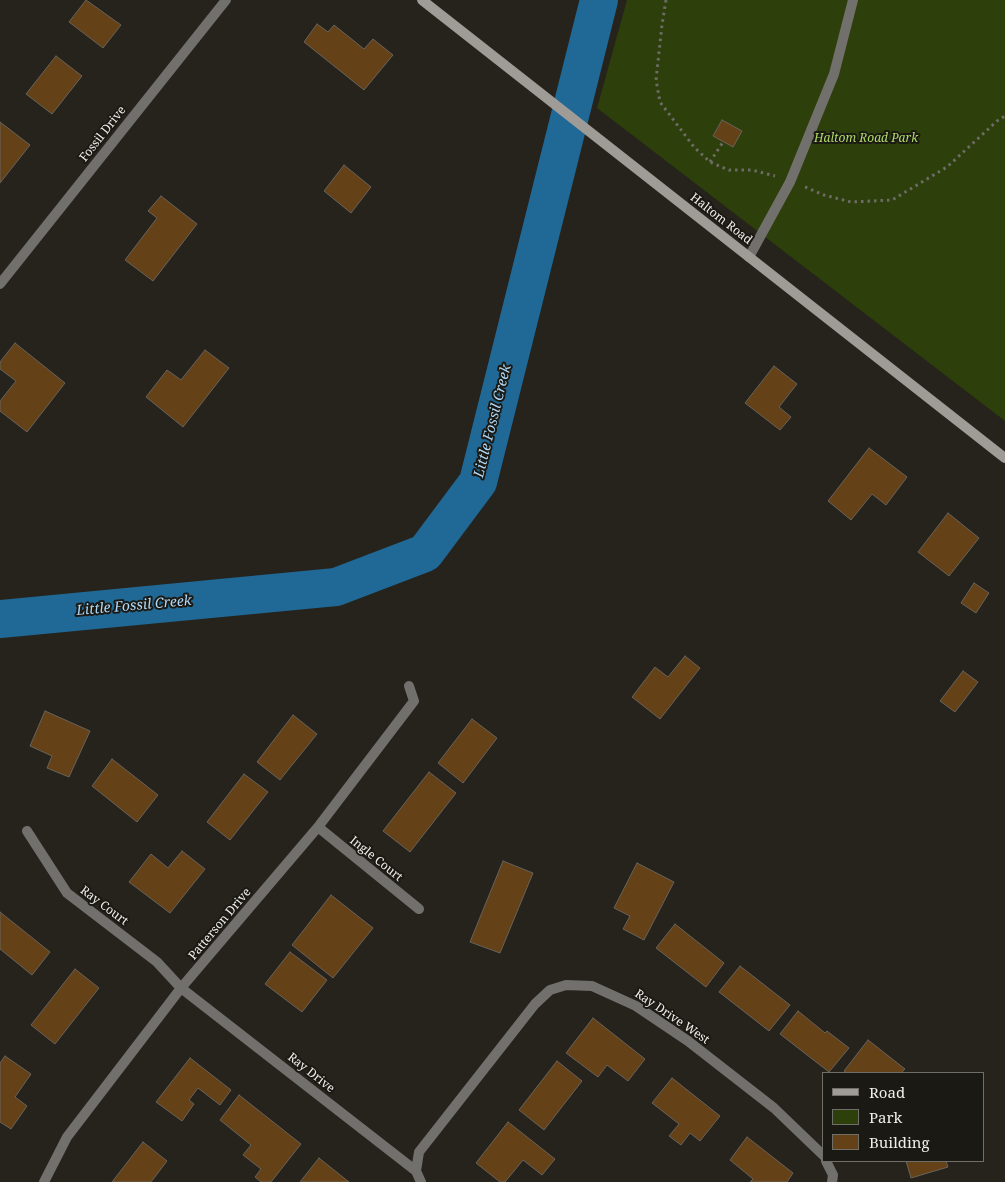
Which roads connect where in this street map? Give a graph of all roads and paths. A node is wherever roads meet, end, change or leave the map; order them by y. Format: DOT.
graph roads {
  1 [pos="226,0"];
  2 [pos="422,0"];
  3 [pos="853,0"];
  4 [pos="723,142"];
  5 [pos="710,162"];
  6 [pos="749,256"];
  7 [pos="0,284"];
  8 [pos="1005,458"];
  9 [pos="409,686"];
  10 [pos="318,827"];
  11 [pos="27,831"];
  12 [pos="419,909"];
  13 [pos="181,988"];
  14 [pos="822,1154"];
  15 [pos="826,1162"];
  16 [pos="416,1171"];
  17 [pos="44,1182"];
  18 [pos="421,1182"];
  19 [pos="832,1182"];
  1 -- 7 [label="street, Fossil Drive"];
  2 -- 6 [label="main road, Haltom Road"];
  3 -- 6 [label="street"];
  4 -- 5 [label="path"];
  6 -- 8 [label="main road, Haltom Road"];
  9 -- 10 [label="street, Patterson Drive"];
  10 -- 12 [label="street, Ingle Court"];
  10 -- 13 [label="street, Patterson Drive"];
  11 -- 13 [label="street, Ray Court"];
  13 -- 16 [label="street, Ray Drive"];
  13 -- 17 [label="street, Patterson Drive"];
  14 -- 16 [label="street, Ray Drive West"];
  15 -- 19 [label="street"];
  16 -- 18 [label="street, Ray Drive"];
}
